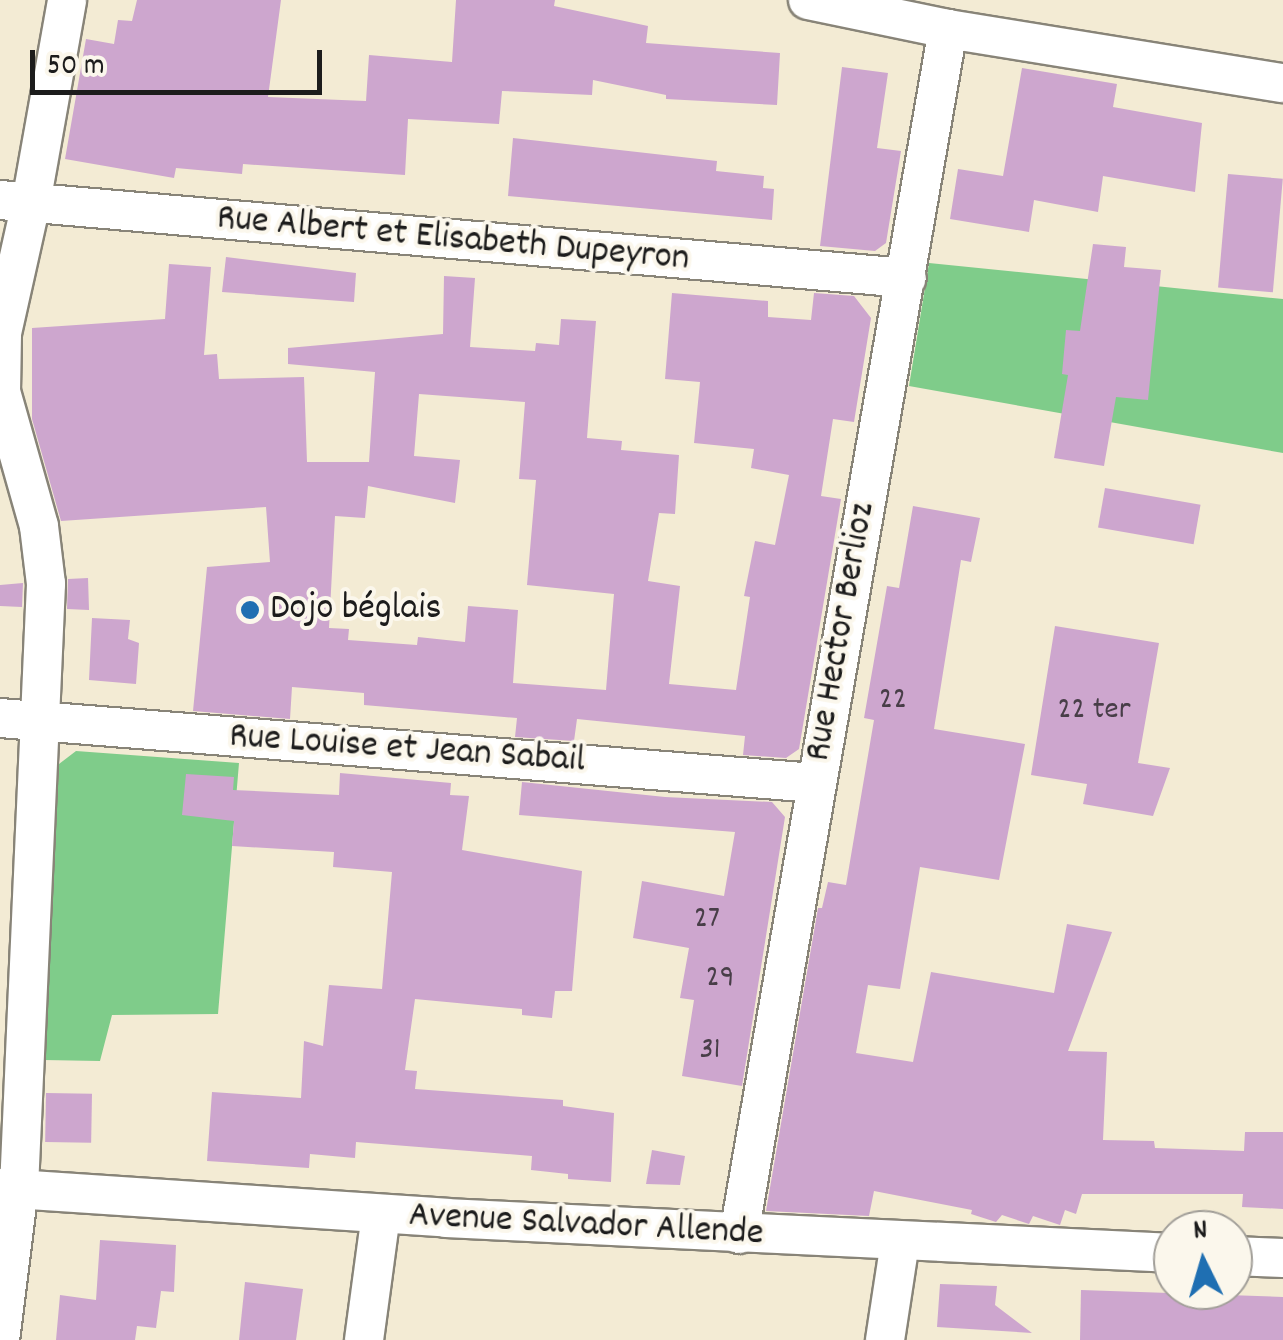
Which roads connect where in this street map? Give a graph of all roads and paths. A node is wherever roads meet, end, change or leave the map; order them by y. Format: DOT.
graph roads {
  1 [pos="67,0"];
  2 [pos="808,0"];
  3 [pos="948,29"];
  4 [pos="1283,83"];
  5 [pos="15,202"];
  6 [pos="906,278"];
  7 [pos="0,718"];
  8 [pos="40,722"];
  9 [pos="814,783"];
  10 [pos="9,1188"];
  11 [pos="381,1214"];
  12 [pos="739,1234"];
  13 [pos="900,1242"];
  14 [pos="1153,1252"];
  15 [pos="1253,1257"];
  16 [pos="1283,1258"];
  17 [pos="0,1340"];
  18 [pos="364,1340"];
  19 [pos="886,1340"];
  1 -- 5 [label="street"];
  2 -- 3 [label="street"];
  3 -- 4 [label="street"];
  3 -- 6 [label="street, Rue Hector Berlioz"];
  5 -- 6 [label="street, Rue Albert et Elisabeth Dupeyron"];
  5 -- 8 [label="street"];
  6 -- 9 [label="street, Rue Hector Berlioz"];
  7 -- 8 [label="street, Rue Louise et Jean Sabail"];
  8 -- 9 [label="street, Rue Louise et Jean Sabail"];
  8 -- 10 [label="street"];
  9 -- 12 [label="street, Rue Hector Berlioz"];
  10 -- 11 [label="street, Avenue Salvador Allende"];
  10 -- 17 [label="street"];
  11 -- 12 [label="street, Avenue Salvador Allende"];
  11 -- 18 [label="street"];
  12 -- 13 [label="street, Avenue Salvador Allende"];
  13 -- 14 [label="street, Avenue Salvador Allende"];
  13 -- 19 [label="street"];
  15 -- 16 [label="street"];
}
